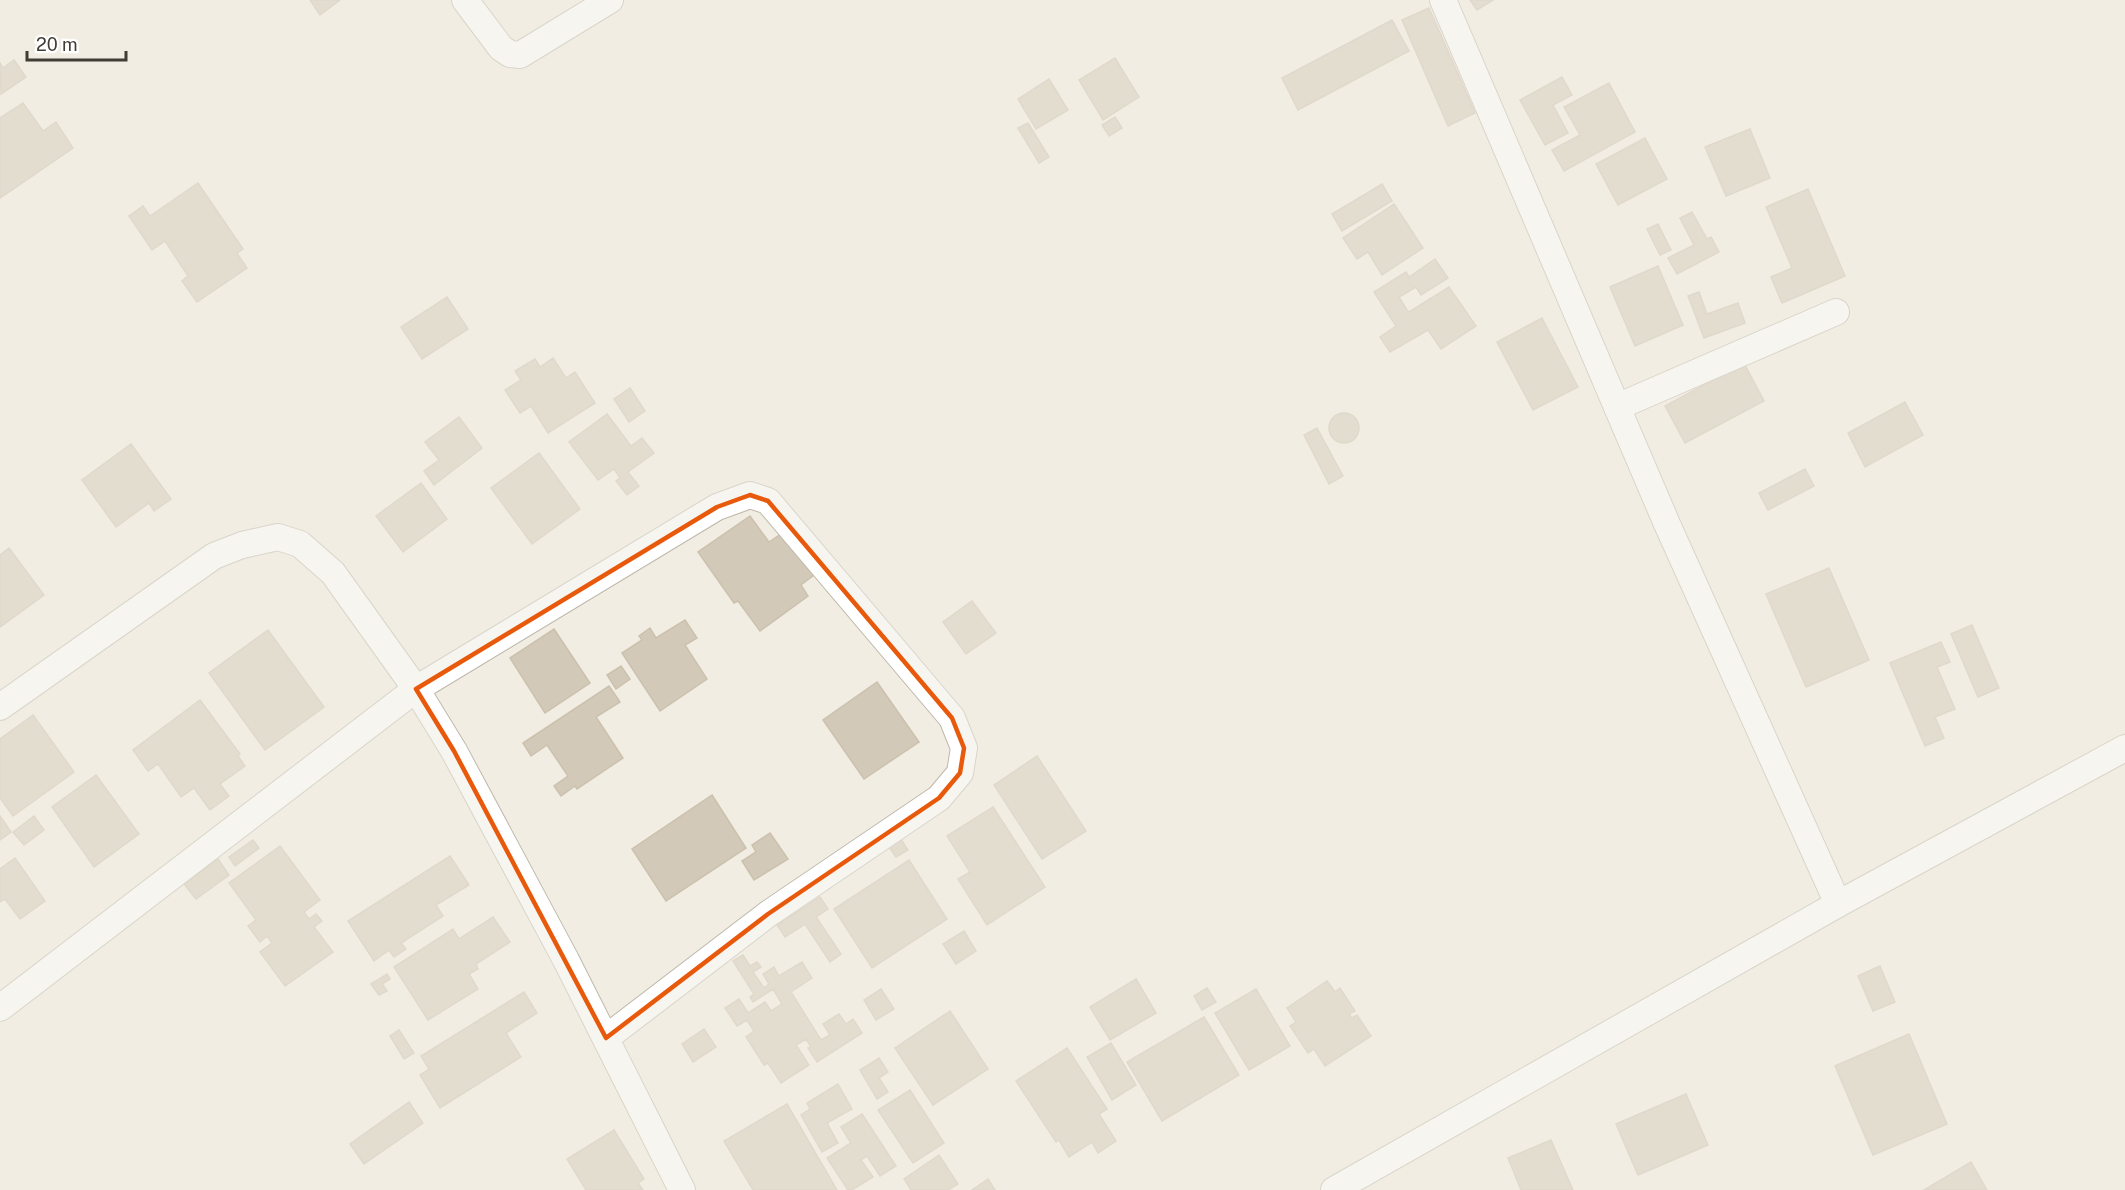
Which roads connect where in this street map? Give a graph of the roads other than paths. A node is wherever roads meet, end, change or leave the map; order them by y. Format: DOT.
graph roads {
  1 [pos="465,0"];
  2 [pos="610,0"];
  3 [pos="1443,0"];
  4 [pos="1836,312"];
  5 [pos="1617,408"];
  6 [pos="416,689"];
  7 [pos="0,707"];
  8 [pos="2125,748"];
  9 [pos="1839,904"];
  10 [pos="0,1008"];
  11 [pos="606,1038"];
  12 [pos="682,1190"];
  13 [pos="1334,1190"];
  1 -- 2 [label="street"];
  3 -- 5 [label="street"];
  4 -- 5 [label="street"];
  5 -- 9 [label="street"];
  6 -- 7 [label="street"];
  6 -- 10 [label="street"];
  6 -- 11 [label="street"];
  6 -- 11 [label="street"];
  8 -- 9 [label="street"];
  9 -- 13 [label="street"];
  11 -- 12 [label="street"];
}
